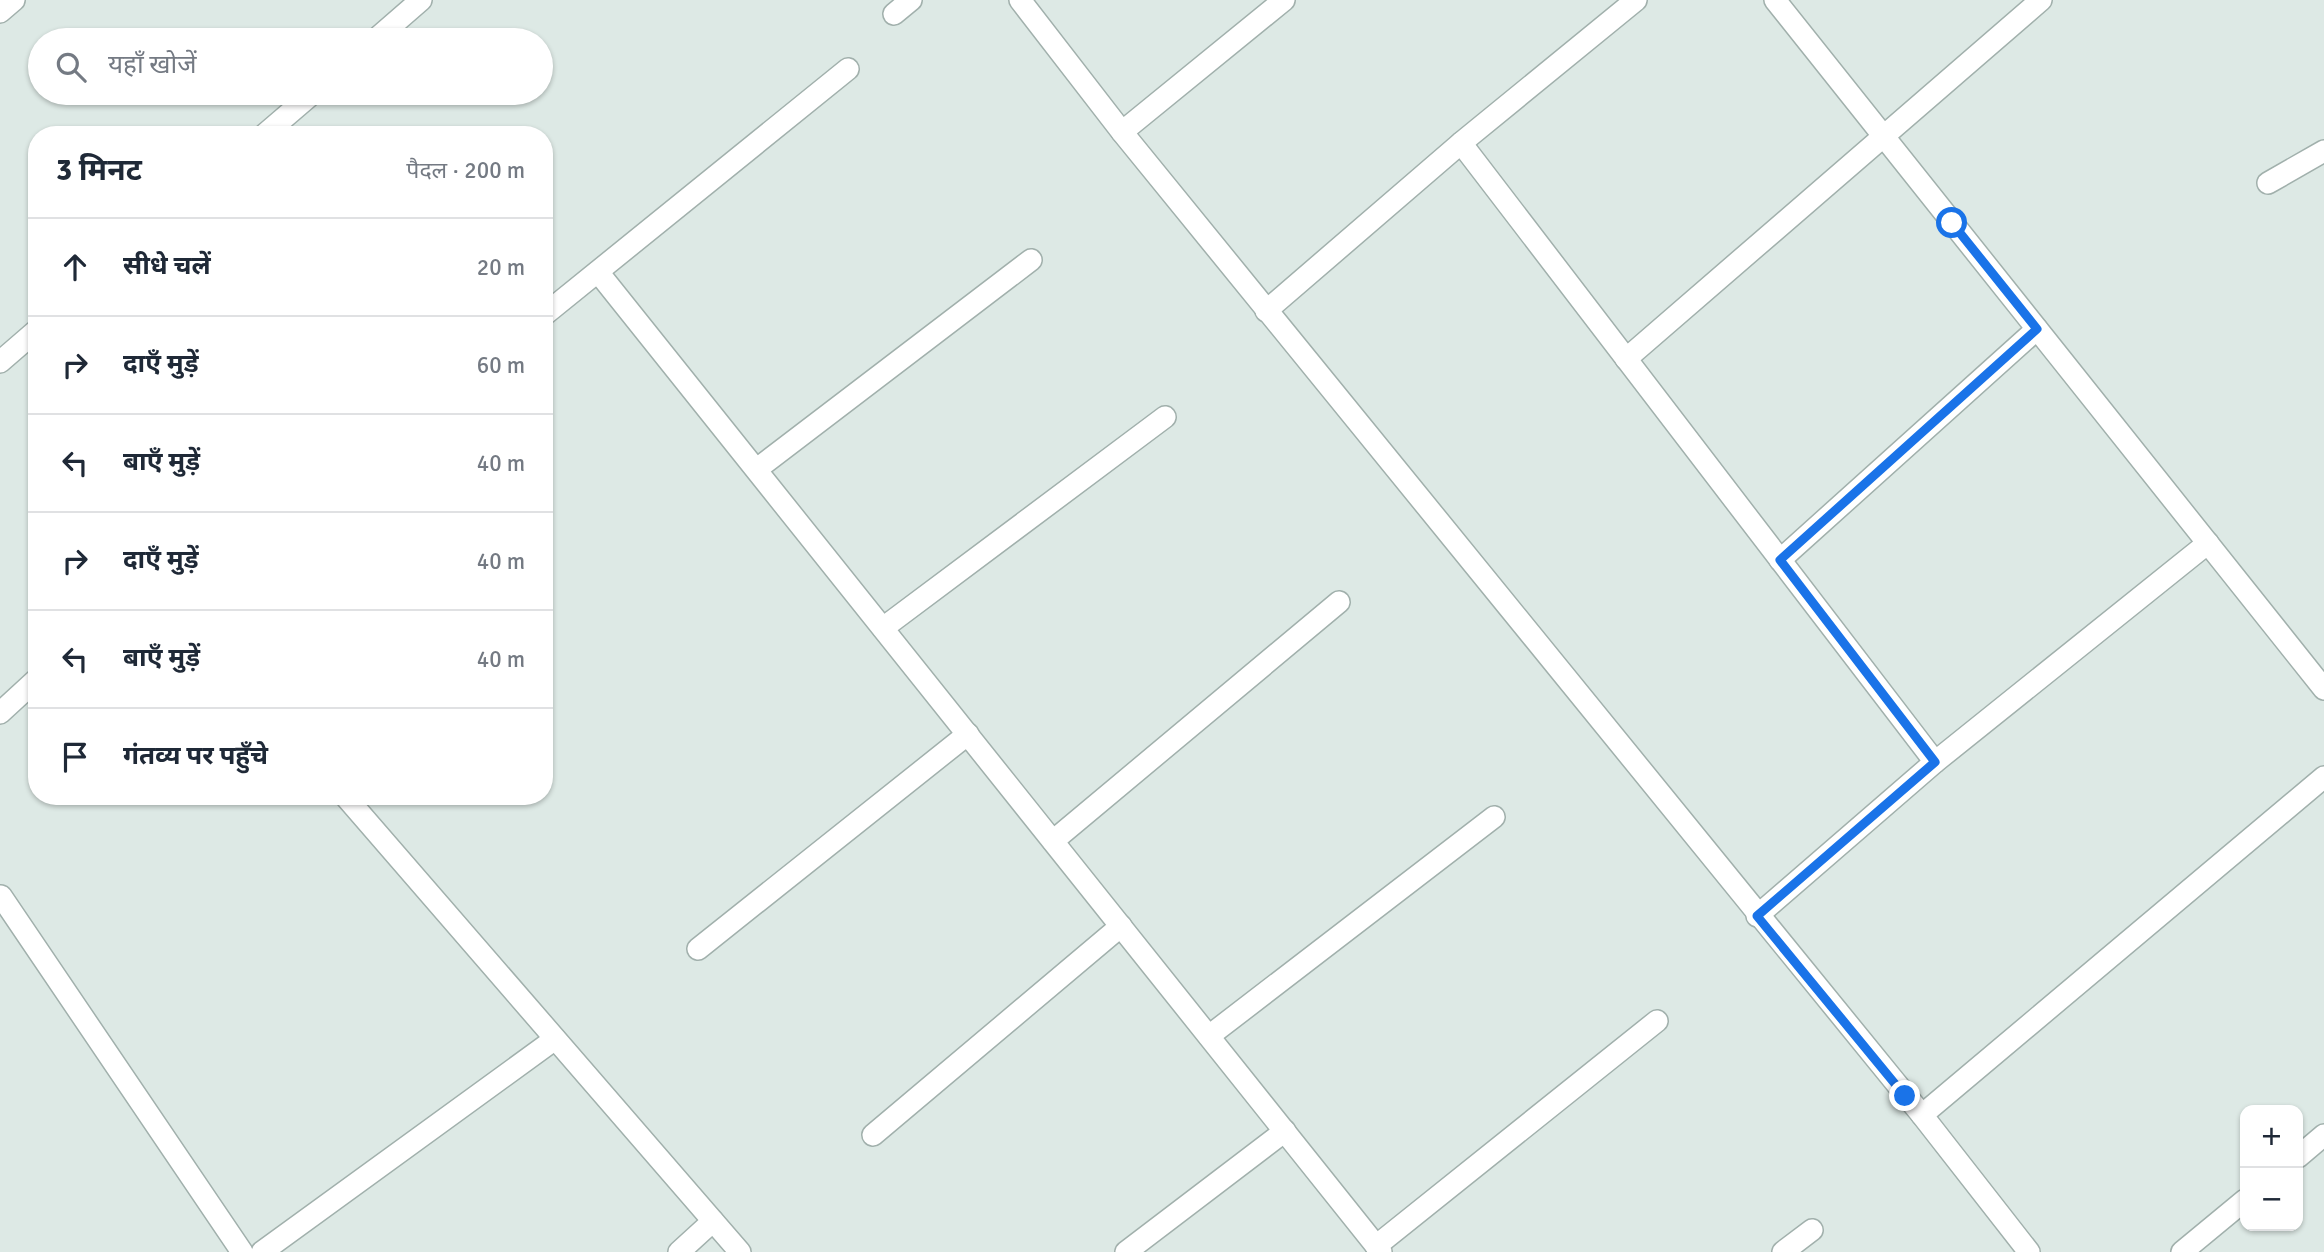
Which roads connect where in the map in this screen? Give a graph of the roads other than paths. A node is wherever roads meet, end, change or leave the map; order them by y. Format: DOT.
graph roads {
  1 [pos="14,0"];
  2 [pos="421,0"];
  3 [pos="911,0"];
  4 [pos="1020,0"];
  5 [pos="1284,0"];
  6 [pos="1636,0"];
  7 [pos="1774,0"];
  8 [pos="2041,0"];
  9 [pos="0,12"];
  10 [pos="894,14"];
  11 [pos="388,28"];
  12 [pos="848,69"];
  13 [pos="299,105"];
  14 [pos="274,126"];
  15 [pos="1122,132"];
  16 [pos="1884,137"];
  17 [pos="1461,143"];
  18 [pos="2324,151"];
  19 [pos="2268,183"];
  20 [pos="1031,260"];
  21 [pos="598,272"];
  22 [pos="553,309"];
  23 [pos="1266,311"];
  24 [pos="2037,329"];
  25 [pos="28,338"];
  26 [pos="1626,359"];
  27 [pos="0,362"];
  28 [pos="1165,417"];
  29 [pos="757,469"];
  30 [pos="2208,543"];
  31 [pos="1780,560"];
  32 [pos="1339,602"];
  33 [pos="883,628"];
  34 [pos="28,687"];
  35 [pos="2324,689"];
  36 [pos="0,713"];
  37 [pos="968,734"];
  38 [pos="1935,762"];
  39 [pos="2324,777"];
  40 [pos="353,805"];
  41 [pos="1494,817"];
  42 [pos="1053,841"];
  43 [pos="1,897"];
  44 [pos="1757,916"];
  45 [pos="1121,926"];
  46 [pos="698,949"];
  47 [pos="1657,1021"];
  48 [pos="1209,1036"];
  49 [pos="555,1039"];
  50 [pos="1922,1115"];
  51 [pos="1285,1131"];
  52 [pos="873,1135"];
  53 [pos="2324,1135"];
  54 [pos="2303,1153"];
  55 [pos="2240,1204"];
  56 [pos="713,1221"];
  57 [pos="1812,1230"];
  58 [pos="1379,1249"];
  59 [pos="242,1252"];
  60 [pos="262,1252"];
  61 [pos="678,1252"];
  62 [pos="740,1252"];
  63 [pos="1126,1252"];
  64 [pos="1783,1252"];
  65 [pos="2029,1252"];
  66 [pos="2182,1252"];
  1 -- 9 [label="street"];
  2 -- 11 [label="street"];
  3 -- 10 [label="street"];
  4 -- 15 [label="street"];
  5 -- 15 [label="street"];
  6 -- 17 [label="street"];
  7 -- 16 [label="street"];
  8 -- 16 [label="street"];
  12 -- 21 [label="street"];
  13 -- 14 [label="street"];
  15 -- 23 [label="street"];
  16 -- 24 [label="street"];
  16 -- 26 [label="street"];
  17 -- 23 [label="street"];
  17 -- 26 [label="street"];
  18 -- 19 [label="street"];
  20 -- 29 [label="street"];
  21 -- 22 [label="street"];
  21 -- 29 [label="street"];
  23 -- 44 [label="street"];
  24 -- 30 [label="street"];
  24 -- 31 [label="street"];
  25 -- 27 [label="street"];
  26 -- 31 [label="street"];
  28 -- 33 [label="street"];
  29 -- 33 [label="street"];
  30 -- 35 [label="street"];
  30 -- 38 [label="street"];
  31 -- 38 [label="street"];
  32 -- 42 [label="street"];
  33 -- 37 [label="street"];
  34 -- 36 [label="street"];
  37 -- 42 [label="street"];
  37 -- 46 [label="street"];
  38 -- 44 [label="street"];
  39 -- 50 [label="street"];
  40 -- 49 [label="street"];
  41 -- 48 [label="street"];
  42 -- 45 [label="street"];
  43 -- 59 [label="street"];
  44 -- 50 [label="street"];
  45 -- 48 [label="street"];
  45 -- 52 [label="street"];
  47 -- 58 [label="street"];
  48 -- 51 [label="street"];
  49 -- 56 [label="street"];
  49 -- 60 [label="street"];
  50 -- 65 [label="street"];
  51 -- 58 [label="street"];
  51 -- 63 [label="street"];
  53 -- 54 [label="street"];
  55 -- 66 [label="street"];
  56 -- 61 [label="street"];
  56 -- 62 [label="street"];
  57 -- 64 [label="street"];
}
